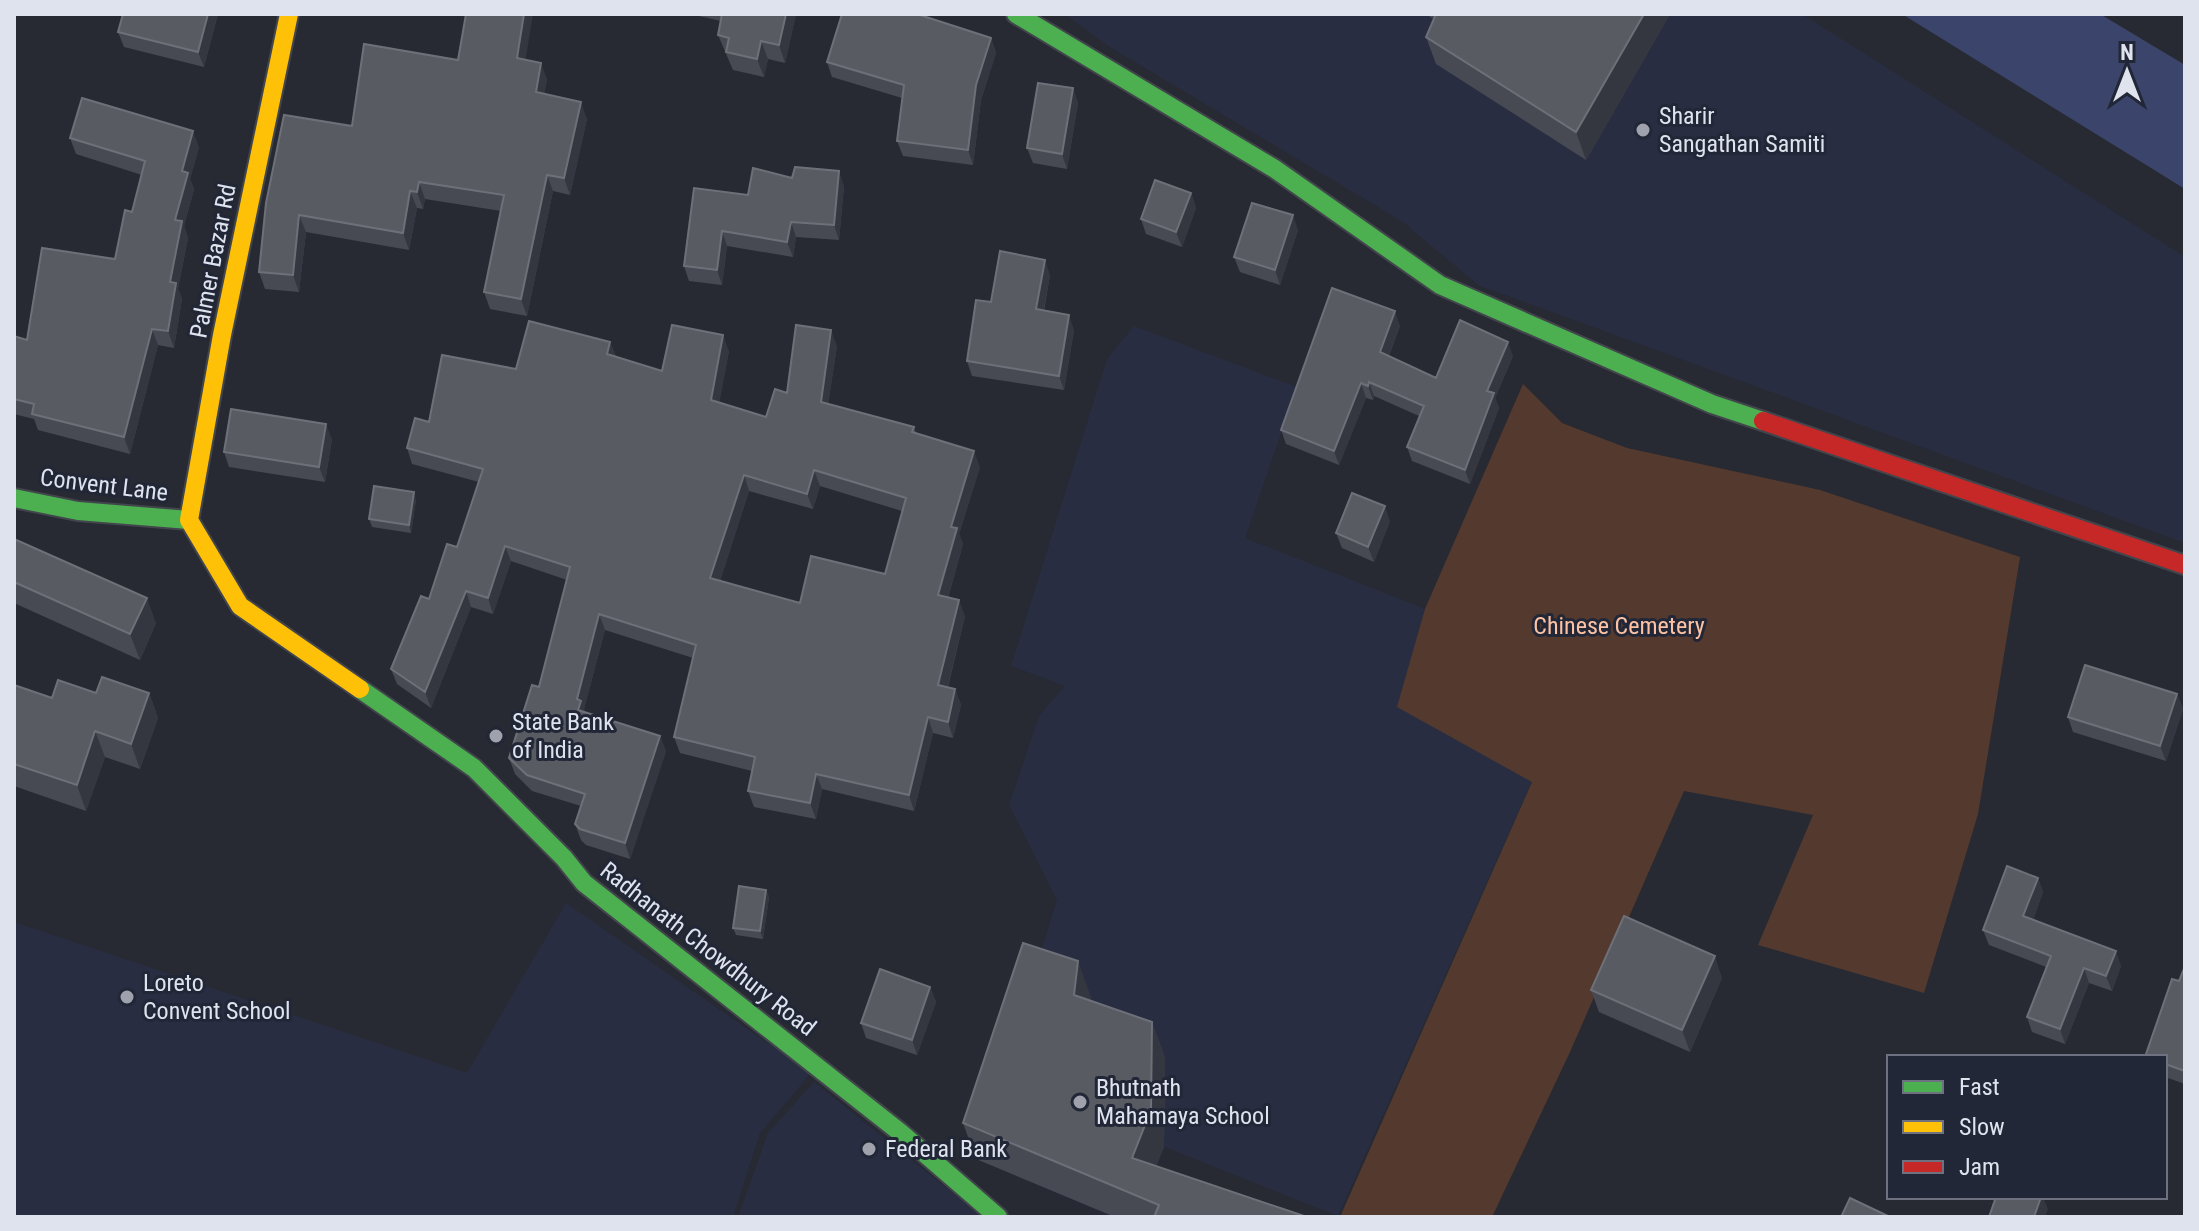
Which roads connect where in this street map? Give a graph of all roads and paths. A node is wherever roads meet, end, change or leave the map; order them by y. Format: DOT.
graph roads {
  1 [pos="289,14"];
  2 [pos="1016,14"];
  3 [pos="14,498"];
  4 [pos="189,520"];
  5 [pos="2185,565"];
  6 [pos="998,1217"];
  1 -- 4 [label="street, Palmer Bazar Rd"];
  2 -- 5 [label="street"];
  3 -- 4 [label="street, Convent Lane"];
  4 -- 6 [label="street, Radhanath Chowdhury Road"];
}
